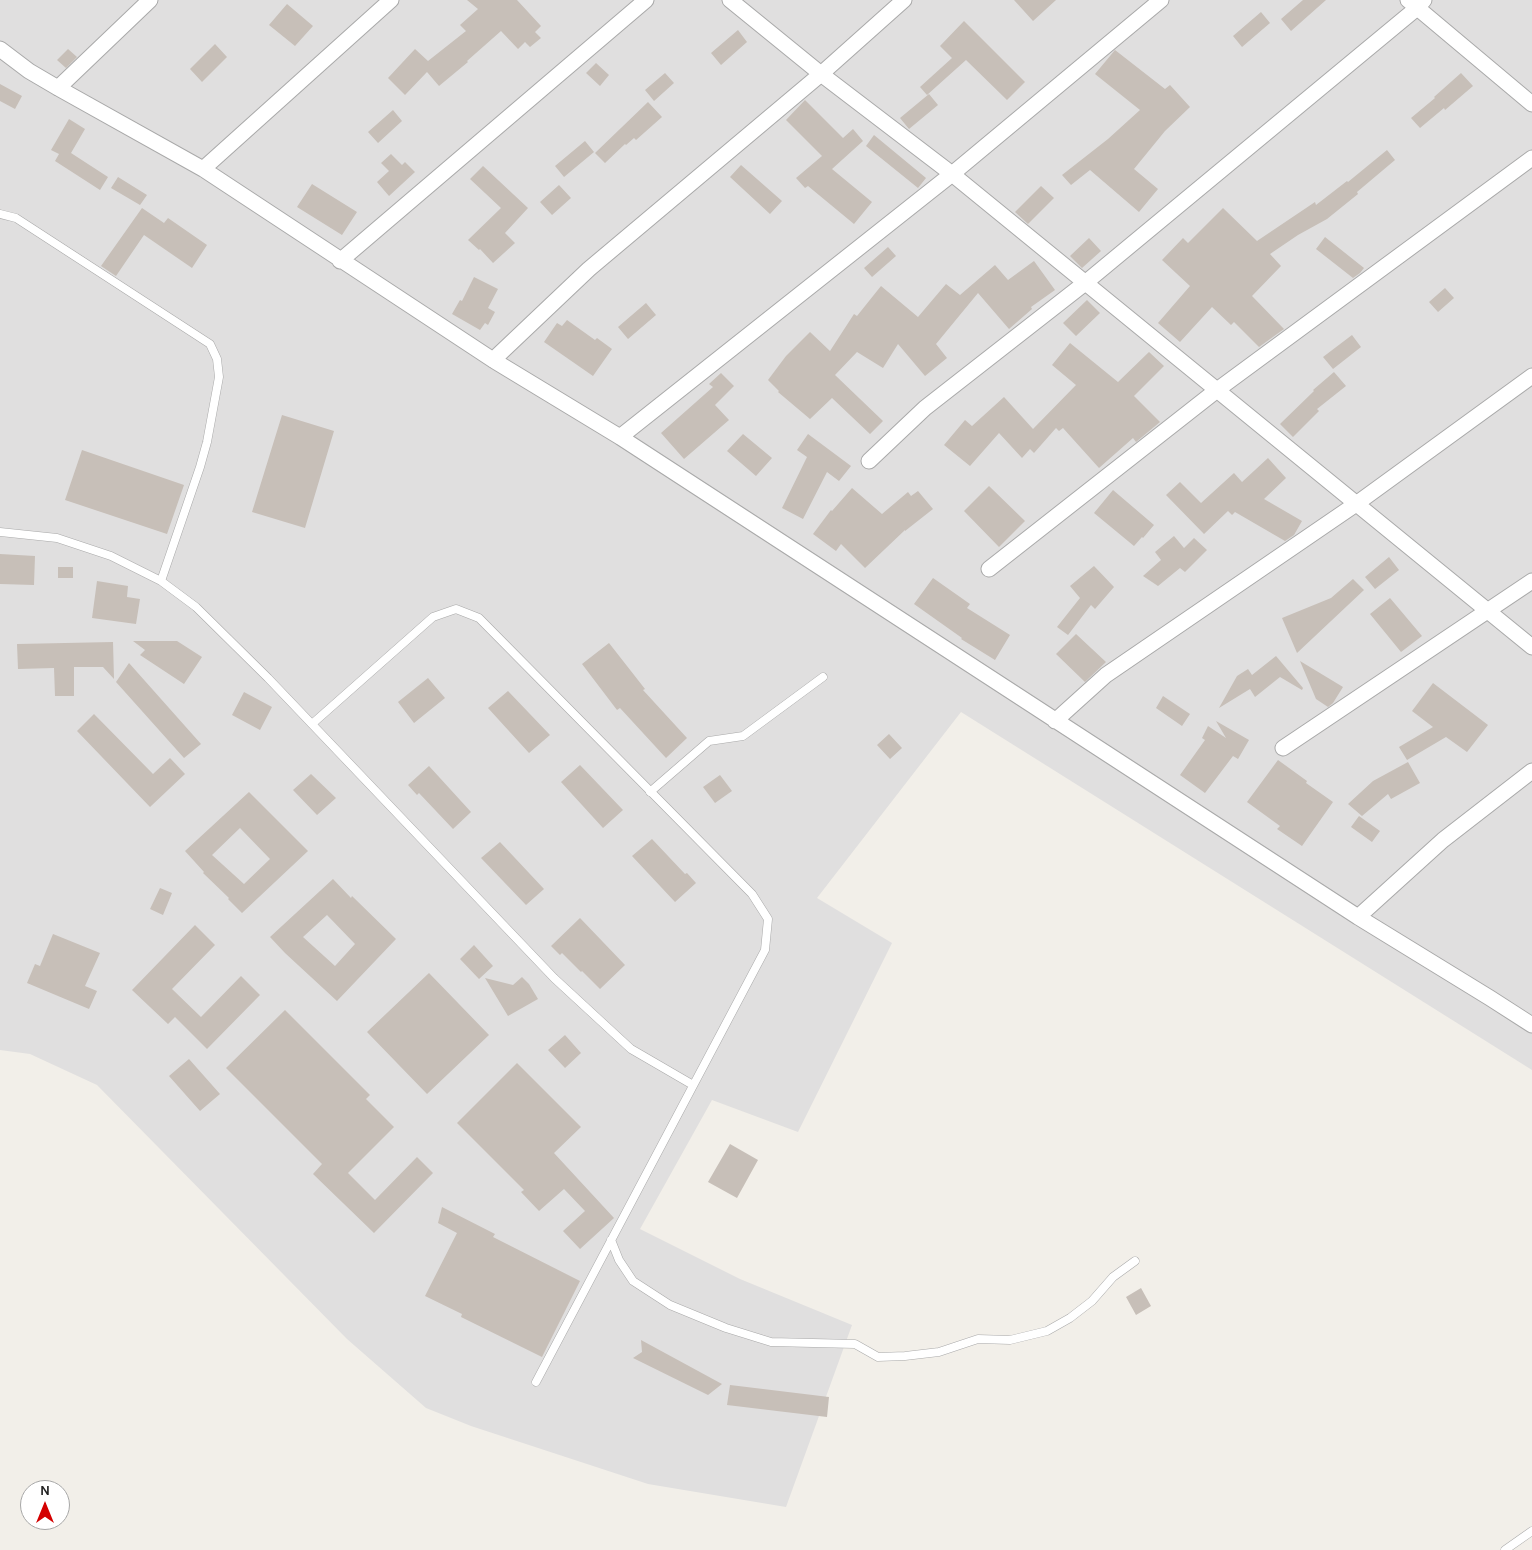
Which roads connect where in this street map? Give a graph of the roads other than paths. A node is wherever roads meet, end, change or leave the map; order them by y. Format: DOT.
graph roads {
  1 [pos="150,0"];
  2 [pos="391,0"];
  3 [pos="646,0"];
  4 [pos="730,0"];
  5 [pos="904,0"];
  6 [pos="1161,0"];
  7 [pos="1416,3"];
  8 [pos="0,50"];
  9 [pos="820,74"];
  10 [pos="58,88"];
  11 [pos="1532,104"];
  12 [pos="1532,158"];
  13 [pos="202,169"];
  14 [pos="952,174"];
  15 [pos="0,214"];
  16 [pos="340,261"];
  17 [pos="1085,283"];
  18 [pos="494,360"];
  19 [pos="1532,376"];
  20 [pos="1217,390"];
  21 [pos="620,437"];
  22 [pos="869,461"];
  23 [pos="1356,504"];
  24 [pos="0,532"];
  25 [pos="989,569"];
  26 [pos="161,581"];
  27 [pos="1532,581"];
  28 [pos="1488,611"];
  29 [pos="1532,647"];
  30 [pos="823,677"];
  31 [pos="1055,720"];
  32 [pos="312,724"];
  33 [pos="1283,748"];
  34 [pos="1532,771"];
  35 [pos="650,792"];
  36 [pos="1358,918"];
  37 [pos="1532,1026"];
  38 [pos="693,1085"];
  39 [pos="611,1240"];
  40 [pos="1135,1261"];
  41 [pos="536,1382"];
  42 [pos="1532,1531"];
  43 [pos="1505,1550"];
  1 -- 10 [label="street"];
  2 -- 13 [label="street"];
  3 -- 16 [label="street"];
  4 -- 9 [label="street"];
  5 -- 9 [label="street"];
  6 -- 14 [label="street"];
  7 -- 11 [label="street"];
  7 -- 17 [label="street"];
  8 -- 10 [label="street"];
  9 -- 14 [label="street"];
  9 -- 18 [label="street"];
  10 -- 13 [label="street"];
  12 -- 20 [label="street"];
  13 -- 16 [label="street"];
  14 -- 17 [label="street"];
  14 -- 21 [label="street"];
  15 -- 26 [label="lane"];
  16 -- 18 [label="street"];
  17 -- 20 [label="street"];
  17 -- 22 [label="street"];
  18 -- 21 [label="street"];
  19 -- 23 [label="street"];
  20 -- 23 [label="street"];
  20 -- 25 [label="street"];
  21 -- 31 [label="street"];
  23 -- 28 [label="street"];
  23 -- 31 [label="street"];
  24 -- 26 [label="lane"];
  26 -- 32 [label="lane"];
  27 -- 28 [label="street"];
  28 -- 29 [label="street"];
  28 -- 33 [label="street"];
  30 -- 35 [label="lane"];
  31 -- 36 [label="street"];
  32 -- 35 [label="lane"];
  32 -- 38 [label="lane"];
  34 -- 36 [label="street"];
  35 -- 38 [label="lane"];
  36 -- 37 [label="street"];
  38 -- 39 [label="lane"];
  39 -- 40 [label="lane"];
  39 -- 41 [label="lane"];
  42 -- 43 [label="lane"];
}
